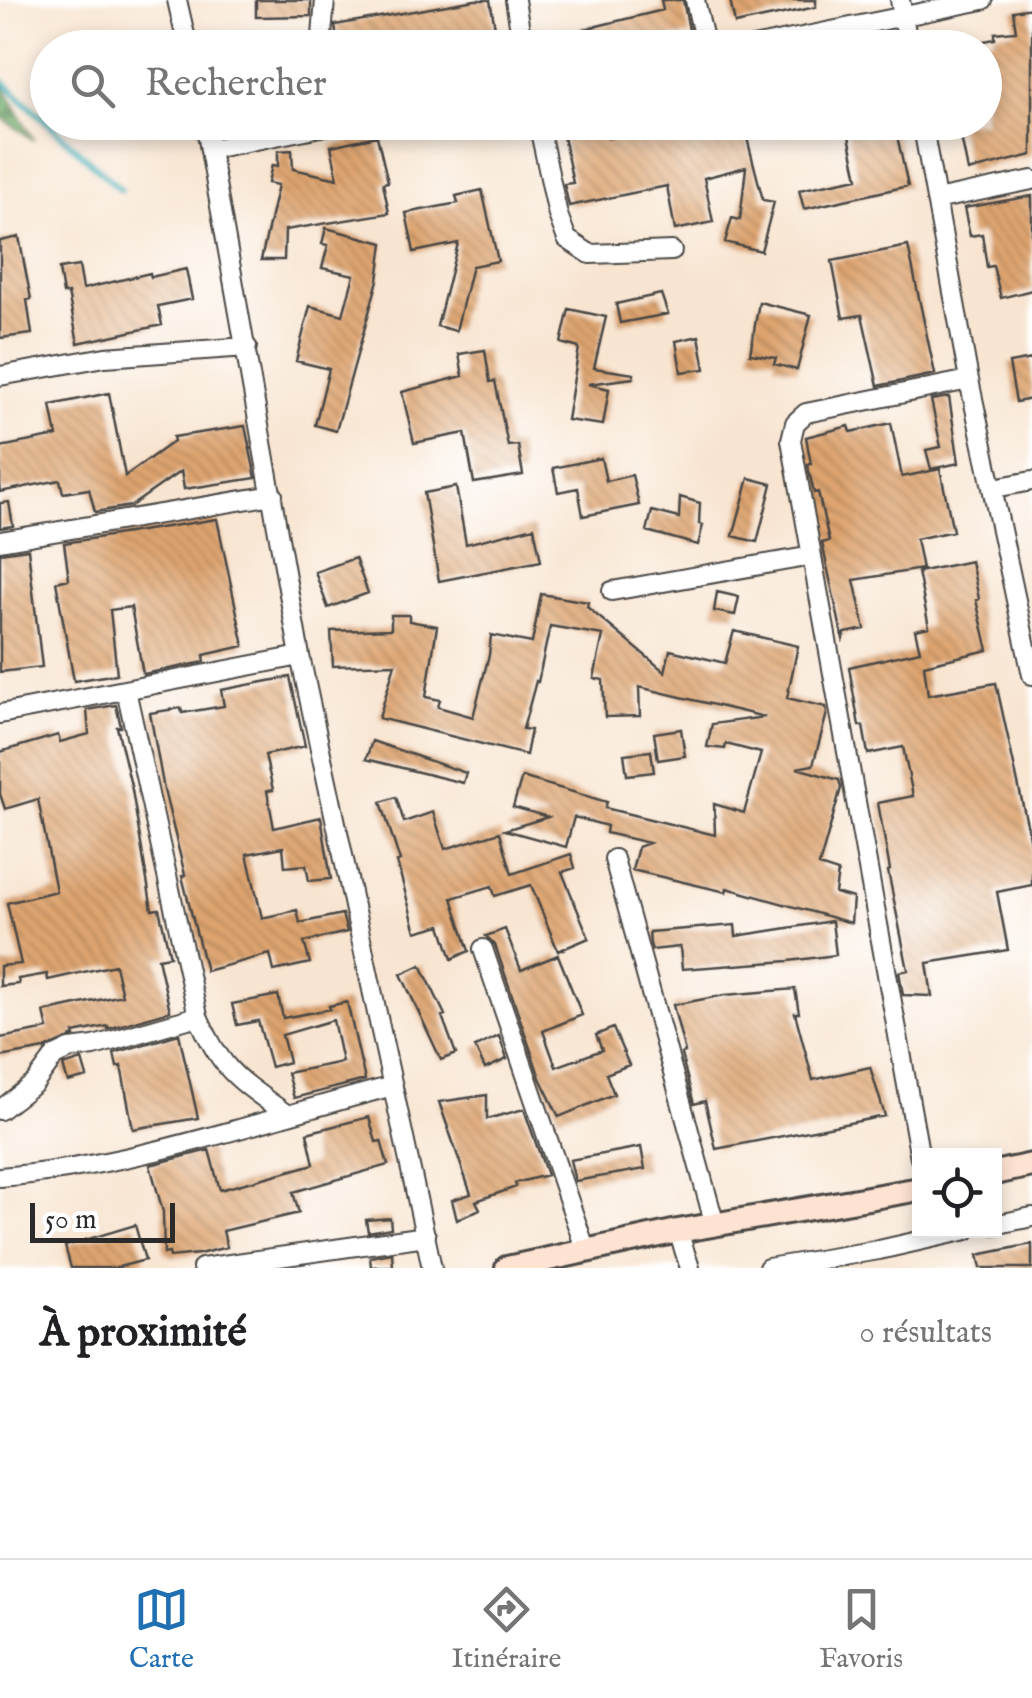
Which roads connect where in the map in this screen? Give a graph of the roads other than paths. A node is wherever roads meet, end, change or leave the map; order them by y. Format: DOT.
graph roads {
  1 [pos="177,0"];
  2 [pos="325,0"];
  3 [pos="515,0"];
  4 [pos="695,0"];
  5 [pos="983,0"];
  6 [pos="902,9"];
  7 [pos="184,30"];
  8 [pos="322,30"];
  9 [pos="520,30"];
  10 [pos="702,30"];
  11 [pos="819,30"];
  12 [pos="209,140"];
  13 [pos="252,140"];
  14 [pos="542,140"];
  15 [pos="925,140"];
  16 [pos="211,149"];
  17 [pos="1032,180"];
  18 [pos="936,200"];
  19 [pos="672,251"];
  20 [pos="247,346"];
  21 [pos="0,376"];
  22 [pos="969,380"];
  23 [pos="1032,481"];
  24 [pos="994,488"];
  25 [pos="273,496"];
  26 [pos="0,541"];
  27 [pos="812,556"];
  28 [pos="612,591"];
  29 [pos="300,656"];
  30 [pos="1032,676"];
  31 [pos="126,690"];
  32 [pos="0,714"];
  33 [pos="614,860"];
  34 [pos="483,950"];
  35 [pos="198,1016"];
  36 [pos="393,1086"];
  37 [pos="0,1110"];
  38 [pos="286,1114"];
  39 [pos="918,1148"];
  40 [pos="1032,1165"];
  41 [pos="1002,1171"];
  42 [pos="0,1176"];
  43 [pos="912,1189"];
  44 [pos="1032,1217"];
  45 [pos="1002,1223"];
  46 [pos="715,1225"];
  47 [pos="678,1231"];
  48 [pos="426,1236"];
  49 [pos="944,1238"];
  50 [pos="586,1252"];
  51 [pos="320,1258"];
  52 [pos="882,1259"];
  53 [pos="202,1268"];
  54 [pos="432,1268"];
  55 [pos="507,1268"];
  56 [pos="690,1268"];
  57 [pos="768,1268"];
  1 -- 7 [label="street"];
  2 -- 8 [label="street"];
  3 -- 9 [label="street"];
  4 -- 10 [label="street"];
  5 -- 6 [label="street"];
  6 -- 11 [label="street"];
  12 -- 16 [label="street"];
  13 -- 16 [label="street"];
  14 -- 19 [label="street"];
  15 -- 18 [label="street"];
  16 -- 20 [label="street"];
  17 -- 18 [label="street"];
  18 -- 22 [label="street"];
  20 -- 21 [label="street"];
  20 -- 25 [label="street"];
  22 -- 24 [label="street"];
  22 -- 27 [label="street"];
  23 -- 24 [label="street"];
  24 -- 30 [label="street"];
  25 -- 26 [label="street"];
  25 -- 29 [label="street"];
  27 -- 28 [label="street"];
  27 -- 39 [label="street"];
  29 -- 31 [label="street"];
  29 -- 36 [label="street"];
  31 -- 32 [label="street"];
  31 -- 35 [label="street"];
  33 -- 46 [label="street"];
  34 -- 50 [label="street"];
  35 -- 37 [label="street"];
  35 -- 38 [label="street"];
  36 -- 38 [label="street"];
  36 -- 48 [label="street"];
  38 -- 42 [label="street"];
  40 -- 41 [label="street"];
  43 -- 46 [label="street"];
  44 -- 45 [label="street"];
  46 -- 47 [label="street"];
  47 -- 50 [label="street"];
  47 -- 56 [label="street"];
  48 -- 51 [label="street"];
  48 -- 54 [label="street"];
  49 -- 52 [label="street"];
  50 -- 55 [label="street"];
  51 -- 53 [label="street"];
  52 -- 57 [label="street"];
}
